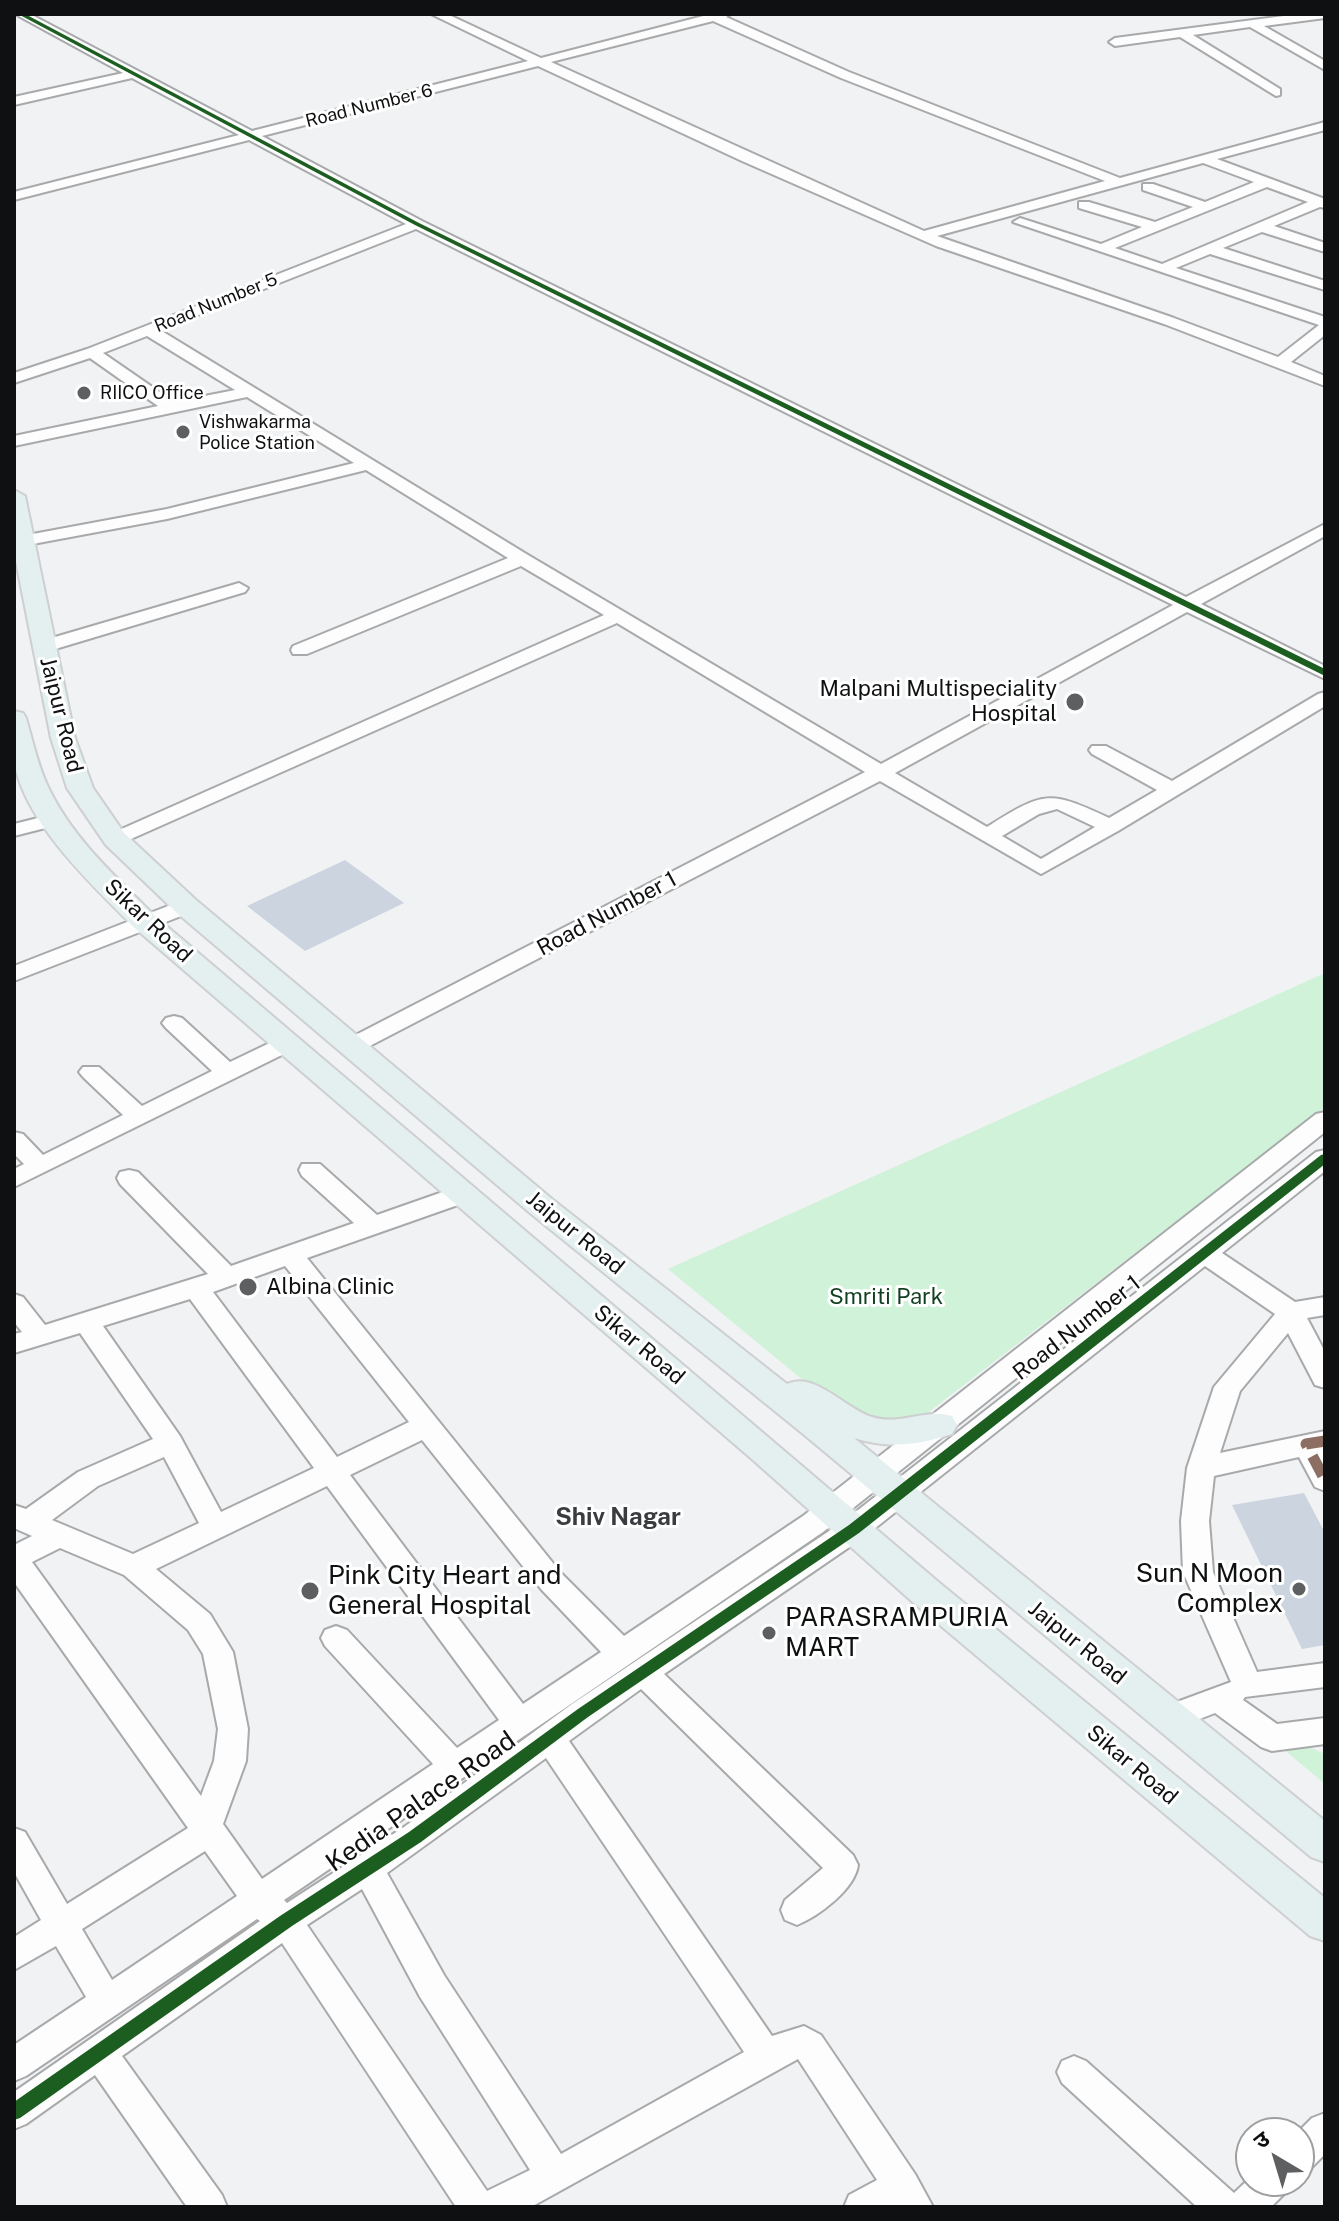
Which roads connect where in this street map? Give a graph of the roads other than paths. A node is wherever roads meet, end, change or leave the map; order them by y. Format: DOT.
graph roads {
  1 [pos="21,14"];
  2 [pos="437,14"];
  3 [pos="1325,14"];
  4 [pos="720,16"];
  5 [pos="1253,24"];
  6 [pos="1180,32"];
  7 [pos="1115,42"];
  8 [pos="541,62"];
  9 [pos="1325,66"];
  10 [pos="134,74"];
  11 [pos="1276,92"];
  12 [pos="14,101"];
  13 [pos="1325,126"];
  14 [pos="251,136"];
  15 [pos="1206,160"];
  16 [pos="1224,167"];
  17 [pos="1119,182"];
  18 [pos="1265,183"];
  19 [pos="1148,187"];
  20 [pos="14,196"];
  21 [pos="1323,203"];
  22 [pos="1084,205"];
  23 [pos="1206,207"];
  24 [pos="1020,222"];
  25 [pos="417,224"];
  26 [pos="1155,227"];
  27 [pos="1262,227"];
  28 [pos="924,235"];
  29 [pos="941,243"];
  30 [pos="1318,246"];
  31 [pos="1101,249"];
  32 [pos="1210,249"];
  33 [pos="1325,265"];
  34 [pos="1261,266"];
  35 [pos="1162,269"];
  36 [pos="1304,279"];
  37 [pos="1325,286"];
  38 [pos="1325,325"];
  39 [pos="149,330"];
  40 [pos="92,352"];
  41 [pos="1280,363"];
  42 [pos="14,378"];
  43 [pos="1325,381"];
  44 [pos="251,391"];
  45 [pos="171,408"];
  46 [pos="14,441"];
  47 [pos="367,465"];
  48 [pos="14,496"];
  49 [pos="1325,529"];
  50 [pos="22,541"];
  51 [pos="522,559"];
  52 [pos="239,588"];
  53 [pos="1187,604"];
  54 [pos="620,615"];
  55 [pos="45,646"];
  56 [pos="300,650"];
  57 [pos="1325,673"];
  58 [pos="1325,698"];
  59 [pos="14,718"];
  60 [pos="1099,750"];
  61 [pos="14,754"];
  62 [pos="881,772"];
  63 [pos="24,787"];
  64 [pos="1173,790"];
  65 [pos="48,821"];
  66 [pos="1111,827"];
  67 [pos="14,830"];
  68 [pos="988,836"];
  69 [pos="115,839"];
  70 [pos="186,906"];
  71 [pos="140,926"];
  72 [pos="14,974"];
  73 [pos="174,1023"];
  74 [pos="283,1046"];
  75 [pos="352,1046"];
  76 [pos="91,1072"];
  77 [pos="228,1073"];
  78 [pos="140,1117"];
  79 [pos="1325,1120"];
  80 [pos="14,1140"];
  81 [pos="1325,1158"];
  82 [pos="40,1166"];
  83 [pos="311,1170"];
  84 [pos="129,1178"];
  85 [pos="14,1179"];
  86 [pos="458,1196"];
  87 [pos="373,1226"];
  88 [pos="1204,1253"];
  89 [pos="290,1255"];
  90 [pos="226,1277"];
  91 [pos="196,1288"];
  92 [pos="14,1303"];
  93 [pos="1325,1306"];
  94 [pos="1291,1312"];
  95 [pos="86,1321"];
  96 [pos="26,1340"];
  97 [pos="1325,1378"];
  98 [pos="771,1390"];
  99 [pos="940,1425"];
  100 [pos="426,1426"];
  101 [pos="170,1443"];
  102 [pos="1316,1443"];
  103 [pos="1201,1468"];
  104 [pos="333,1470"];
  105 [pos="1325,1480"];
  106 [pos="887,1486"];
  107 [pos="835,1518"];
  108 [pos="20,1519"];
  109 [pos="215,1527"];
  110 [pos="58,1536"];
  111 [pos="14,1559"];
  112 [pos="134,1567"];
  113 [pos="336,1638"];
  114 [pos="632,1663"];
  115 [pos="1325,1675"];
  116 [pos="1248,1686"];
  117 [pos="1219,1699"];
  118 [pos="1169,1718"];
  119 [pos="520,1724"];
  120 [pos="1318,1737"];
  121 [pos="550,1738"];
  122 [pos="456,1768"];
  123 [pos="208,1829"];
  124 [pos="14,1842"];
  125 [pos="1325,1845"];
  126 [pos="367,1867"];
  127 [pos="797,1910"];
  128 [pos="273,1911"];
  129 [pos="60,1923"];
  130 [pos="1325,1923"];
  131 [pos="14,1955"];
  132 [pos="107,2003"];
  133 [pos="100,2053"];
  134 [pos="767,2057"];
  135 [pos="14,2065"];
  136 [pos="1074,2072"];
  137 [pos="14,2112"];
  138 [pos="554,2176"];
  139 [pos="908,2197"];
  140 [pos="209,2207"];
  141 [pos="477,2207"];
  142 [pos="493,2207"];
  143 [pos="862,2207"];
  144 [pos="1223,2207"];
  1 -- 10 [label="street"];
  2 -- 8 [label="street"];
  3 -- 5 [label="street"];
  4 -- 8 [label="street, Road Number 6"];
  4 -- 17 [label="street"];
  5 -- 6 [label="street"];
  5 -- 9 [label="street"];
  6 -- 7 [label="street"];
  6 -- 11 [label="street"];
  8 -- 14 [label="street, Road Number 6"];
  8 -- 28 [label="street"];
  10 -- 12 [label="street"];
  10 -- 14 [label="street"];
  13 -- 15 [label="street"];
  14 -- 20 [label="street, Road Number 6"];
  14 -- 25 [label="street"];
  15 -- 16 [label="street"];
  15 -- 17 [label="street"];
  16 -- 18 [label="street"];
  16 -- 19 [label="street"];
  17 -- 28 [label="street"];
  18 -- 21 [label="street"];
  18 -- 23 [label="street"];
  19 -- 22 [label="street"];
  19 -- 23 [label="street"];
  21 -- 27 [label="street"];
  22 -- 24 [label="street"];
  22 -- 26 [label="street"];
  23 -- 26 [label="street"];
  24 -- 29 [label="street"];
  24 -- 31 [label="street"];
  25 -- 39 [label="street, Road Number 5"];
  25 -- 53 [label="street"];
  26 -- 31 [label="street"];
  27 -- 30 [label="street"];
  27 -- 32 [label="street"];
  28 -- 29 [label="street"];
  29 -- 41 [label="street"];
  30 -- 34 [label="street"];
  31 -- 35 [label="street"];
  32 -- 34 [label="street"];
  32 -- 35 [label="street"];
  33 -- 36 [label="street"];
  34 -- 36 [label="street"];
  35 -- 38 [label="street"];
  36 -- 37 [label="street"];
  38 -- 41 [label="street"];
  39 -- 40 [label="street, Road Number 5"];
  39 -- 44 [label="street"];
  40 -- 42 [label="street, Road Number 5"];
  40 -- 45 [label="street"];
  41 -- 43 [label="street"];
  44 -- 45 [label="street"];
  44 -- 47 [label="street"];
  45 -- 46 [label="street"];
  47 -- 50 [label="street"];
  47 -- 51 [label="street"];
  48 -- 50 [label="main road, Jaipur Road"];
  49 -- 53 [label="street, Road Number 1"];
  50 -- 55 [label="main road, Jaipur Road"];
  51 -- 54 [label="street"];
  51 -- 56 [label="street"];
  52 -- 55 [label="street"];
  53 -- 57 [label="street"];
  53 -- 62 [label="street, Road Number 1"];
  54 -- 62 [label="street"];
  54 -- 69 [label="street"];
  55 -- 69 [label="main road, Jaipur Road"];
  58 -- 64 [label="street"];
  59 -- 63 [label="main road, Sikar Road"];
  60 -- 64 [label="street"];
  61 -- 63 [label="street"];
  62 -- 68 [label="street"];
  62 -- 75 [label="street, Road Number 1"];
  63 -- 65 [label="main road, Sikar Road"];
  64 -- 66 [label="street"];
  65 -- 67 [label="street"];
  65 -- 71 [label="main road, Sikar Road"];
  66 -- 68 [label="street"];
  66 -- 68 [label="street"];
  69 -- 70 [label="main road, Jaipur Road"];
  70 -- 71 [label="street"];
  70 -- 75 [label="main road, Jaipur Road"];
  71 -- 72 [label="street"];
  71 -- 74 [label="main road, Sikar Road"];
  73 -- 77 [label="street"];
  74 -- 77 [label="street"];
  74 -- 86 [label="main road, Sikar Road"];
  75 -- 98 [label="main road, Jaipur Road"];
  76 -- 78 [label="street"];
  77 -- 78 [label="street"];
  78 -- 82 [label="street"];
  79 -- 99 [label="street, Road Number 1"];
  80 -- 82 [label="street"];
  81 -- 88 [label="street, Road Number 1"];
  82 -- 85 [label="street"];
  83 -- 87 [label="street"];
  84 -- 90 [label="street"];
  86 -- 87 [label="street"];
  86 -- 107 [label="main road, Sikar Road"];
  87 -- 89 [label="street"];
  88 -- 94 [label="street"];
  88 -- 106 [label="street, Road Number 1"];
  89 -- 90 [label="street"];
  89 -- 100 [label="street"];
  90 -- 91 [label="street"];
  91 -- 95 [label="street"];
  91 -- 104 [label="street"];
  92 -- 96 [label="street"];
  93 -- 94 [label="street"];
  94 -- 97 [label="street"];
  94 -- 103 [label="street"];
  95 -- 96 [label="street"];
  95 -- 101 [label="street"];
  98 -- 99 [label="main road"];
  98 -- 106 [label="main road, Jaipur Road"];
  99 -- 106 [label="street, Road Number 1"];
  100 -- 104 [label="street"];
  100 -- 114 [label="street"];
  101 -- 108 [label="street"];
  101 -- 109 [label="street"];
  102 -- 103 [label="street"];
  102 -- 105 [label="street"];
  103 -- 116 [label="street"];
  104 -- 109 [label="street"];
  104 -- 119 [label="street"];
  106 -- 107 [label="street, Road Number 1"];
  106 -- 118 [label="main road, Jaipur Road"];
  107 -- 114 [label="street, Kedia Palace Road"];
  107 -- 130 [label="main road, Sikar Road"];
  108 -- 110 [label="street"];
  109 -- 112 [label="street"];
  110 -- 111 [label="street"];
  110 -- 112 [label="street"];
  111 -- 123 [label="street"];
  112 -- 123 [label="street"];
  113 -- 122 [label="street"];
  114 -- 119 [label="street, Kedia Palace Road"];
  114 -- 121 [label="street, Kedia Palace Road"];
  114 -- 127 [label="street"];
  115 -- 116 [label="street"];
  116 -- 117 [label="street"];
  117 -- 118 [label="street"];
  117 -- 120 [label="street"];
  118 -- 125 [label="main road, Jaipur Road"];
  119 -- 122 [label="street, Kedia Palace Road"];
  121 -- 126 [label="street, Kedia Palace Road"];
  121 -- 134 [label="street"];
  122 -- 128 [label="street, Kedia Palace Road"];
  123 -- 128 [label="street"];
  123 -- 129 [label="street"];
  124 -- 129 [label="street"];
  126 -- 128 [label="street, Kedia Palace Road"];
  126 -- 138 [label="street"];
  128 -- 132 [label="street, Kedia Palace Road"];
  128 -- 133 [label="street, Kedia Palace Road"];
  128 -- 141 [label="street"];
  129 -- 131 [label="street"];
  129 -- 132 [label="street"];
  132 -- 135 [label="street, Kedia Palace Road"];
  133 -- 137 [label="street, Kedia Palace Road"];
  133 -- 140 [label="street"];
  134 -- 138 [label="street"];
  134 -- 139 [label="street"];
  136 -- 144 [label="street"];
  138 -- 142 [label="street"];
  139 -- 143 [label="street"];
}
